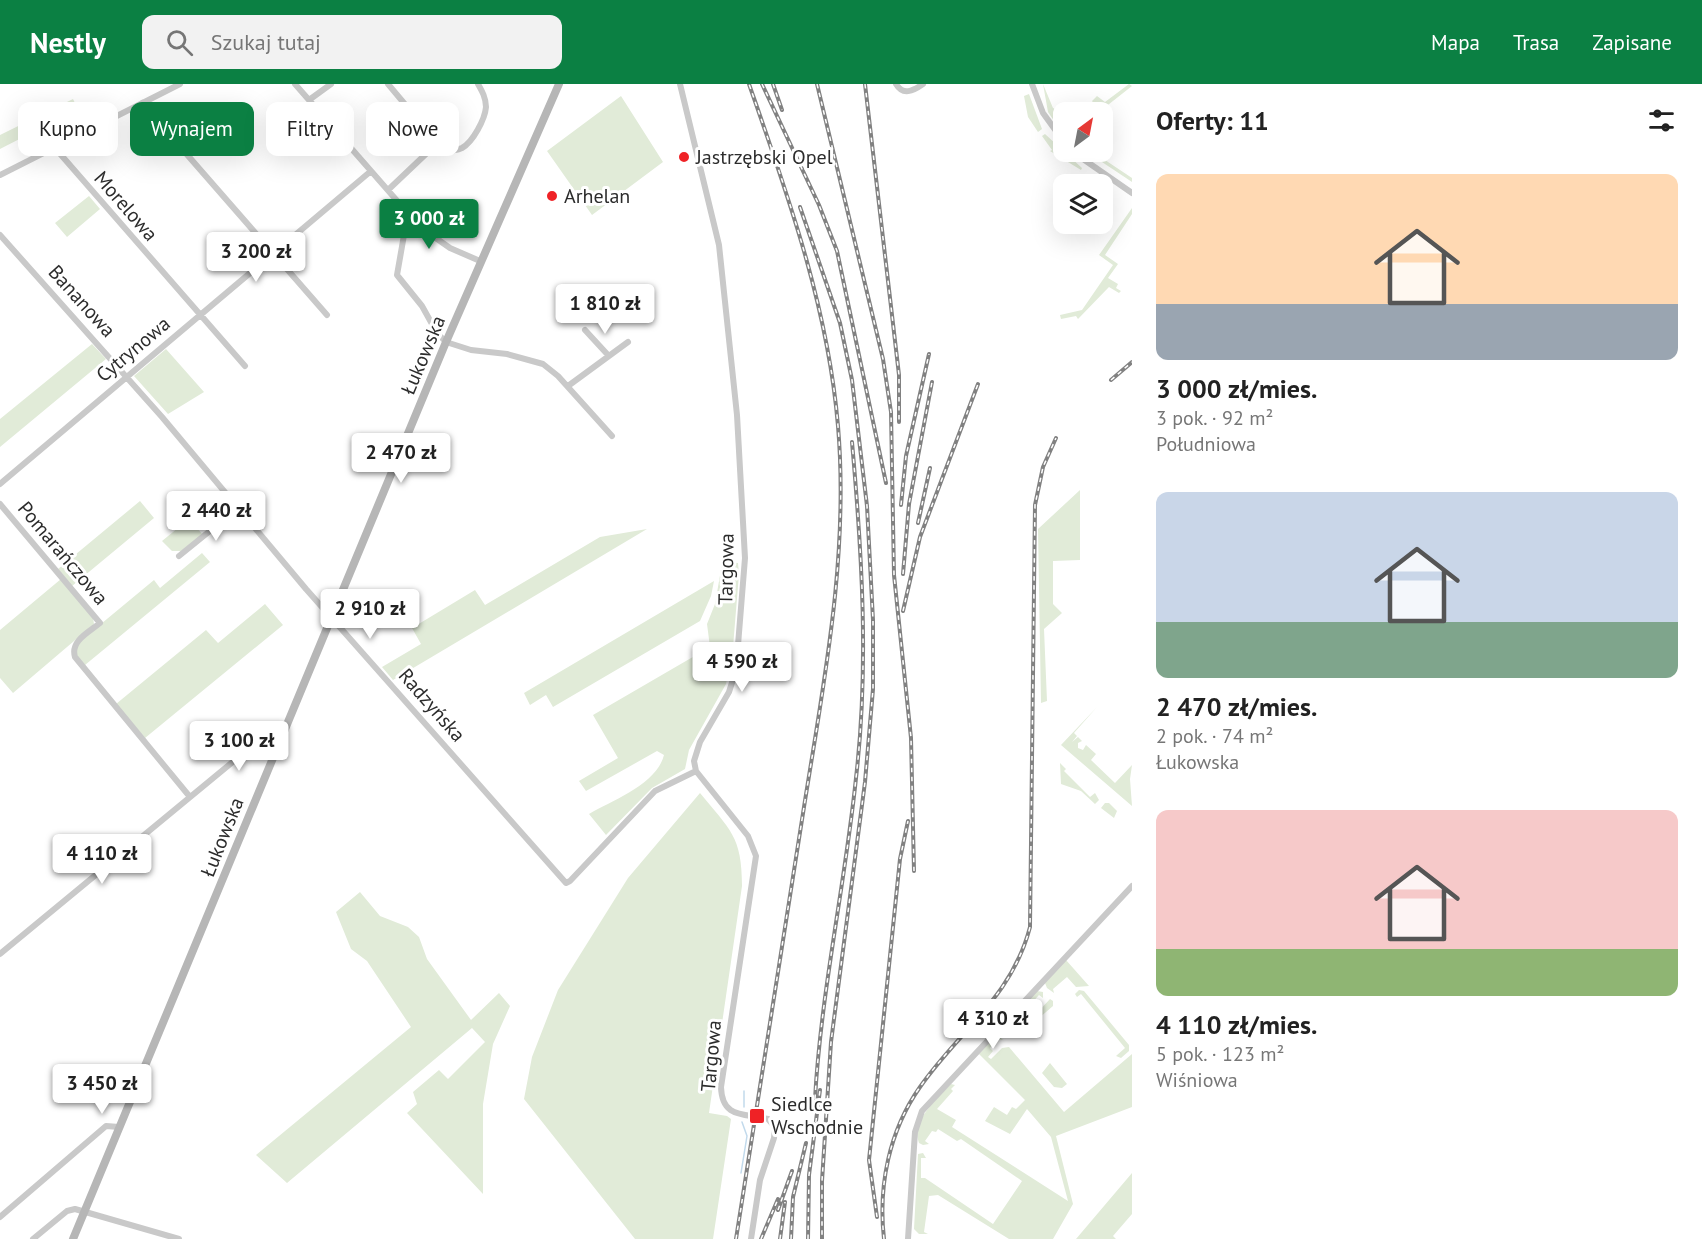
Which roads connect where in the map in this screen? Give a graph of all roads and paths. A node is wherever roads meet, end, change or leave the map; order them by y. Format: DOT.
graph roads {
  1 [pos="180,84"];
  2 [pos="295,84"];
  3 [pos="331,84"];
  4 [pos="388,84"];
  5 [pos="478,84"];
  6 [pos="559,84"];
  7 [pos="680,84"];
  8 [pos="896,84"];
  9 [pos="923,84"];
  10 [pos="1032,84"];
  11 [pos="309,100"];
  12 [pos="146,102"];
  13 [pos="403,102"];
  14 [pos="1053,127"];
  15 [pos="39,156"];
  16 [pos="62,156"];
  17 [pos="188,156"];
  18 [pos="1087,162"];
  19 [pos="371,171"];
  20 [pos="0,175"];
  21 [pos="388,190"];
  22 [pos="1132,193"];
  23 [pos="402,206"];
  24 [pos="0,235"];
  25 [pos="273,253"];
  26 [pos="480,261"];
  27 [pos="200,314"];
  28 [pos="327,315"];
  29 [pos="585,330"];
  30 [pos="446,342"];
  31 [pos="628,342"];
  32 [pos="608,356"];
  33 [pos="245,366"];
  34 [pos="126,376"];
  35 [pos="568,386"];
  36 [pos="162,417"];
  37 [pos="612,436"];
  38 [pos="0,484"];
  39 [pos="0,504"];
  40 [pos="237,509"];
  41 [pos="179,556"];
  42 [pos="332,616"];
  43 [pos="285,727"];
  44 [pos="696,771"];
  45 [pos="190,797"];
  46 [pos="1132,886"];
  47 [pos="0,954"];
  48 [pos="119,1127"];
  49 [pos="116,1136"];
  50 [pos="94,1138"];
  51 [pos="84,1211"];
  52 [pos="0,1217"];
  53 [pos="33,1239"];
  54 [pos="73,1239"];
  55 [pos="179,1239"];
  56 [pos="751,1239"];
  57 [pos="908,1239"];
  1 -- 12 [label="street"];
  2 -- 11 [label="street"];
  3 -- 11 [label="street"];
  4 -- 13 [label="street"];
  5 -- 21 [label="street"];
  6 -- 26 [label="main road, Łukowska"];
  7 -- 44 [label="street, Targowa"];
  8 -- 9 [label="street"];
  10 -- 14 [label="street"];
  11 -- 19 [label="street"];
  15 -- 20 [label="street"];
  16 -- 27 [label="street, Morelowa"];
  17 -- 25 [label="street"];
  18 -- 22 [label="street"];
  19 -- 21 [label="street"];
  19 -- 25 [label="street, Cytrynowa"];
  21 -- 23 [label="street"];
  23 -- 26 [label="street"];
  23 -- 30 [label="street"];
  24 -- 34 [label="street, Bananowa"];
  25 -- 27 [label="street, Cytrynowa"];
  25 -- 28 [label="street"];
  26 -- 30 [label="main road, Łukowska"];
  27 -- 33 [label="street, Morelowa"];
  27 -- 34 [label="street, Cytrynowa"];
  29 -- 32 [label="street"];
  30 -- 35 [label="street"];
  30 -- 42 [label="main road, Łukowska"];
  31 -- 32 [label="street"];
  32 -- 35 [label="street"];
  34 -- 36 [label="street, Bananowa"];
  34 -- 38 [label="street, Cytrynowa"];
  35 -- 37 [label="street"];
  36 -- 40 [label="street, Radzyńska"];
  39 -- 45 [label="street, Pomarańczowa"];
  40 -- 41 [label="street"];
  40 -- 42 [label="street, Radzyńska"];
  42 -- 43 [label="main road, Łukowska"];
  42 -- 44 [label="street, Radzyńska"];
  43 -- 45 [label="street"];
  43 -- 48 [label="main road, Łukowska"];
  44 -- 56 [label="street, Targowa"];
  45 -- 47 [label="street"];
  46 -- 57 [label="street"];
  48 -- 49 [label="main road, Łukowska"];
  48 -- 50 [label="street"];
  49 -- 50 [label="street"];
  49 -- 51 [label="main road, Łukowska"];
  50 -- 52 [label="street"];
  51 -- 53 [label="street"];
  51 -- 54 [label="main road, Łukowska"];
  51 -- 55 [label="street"];
}
